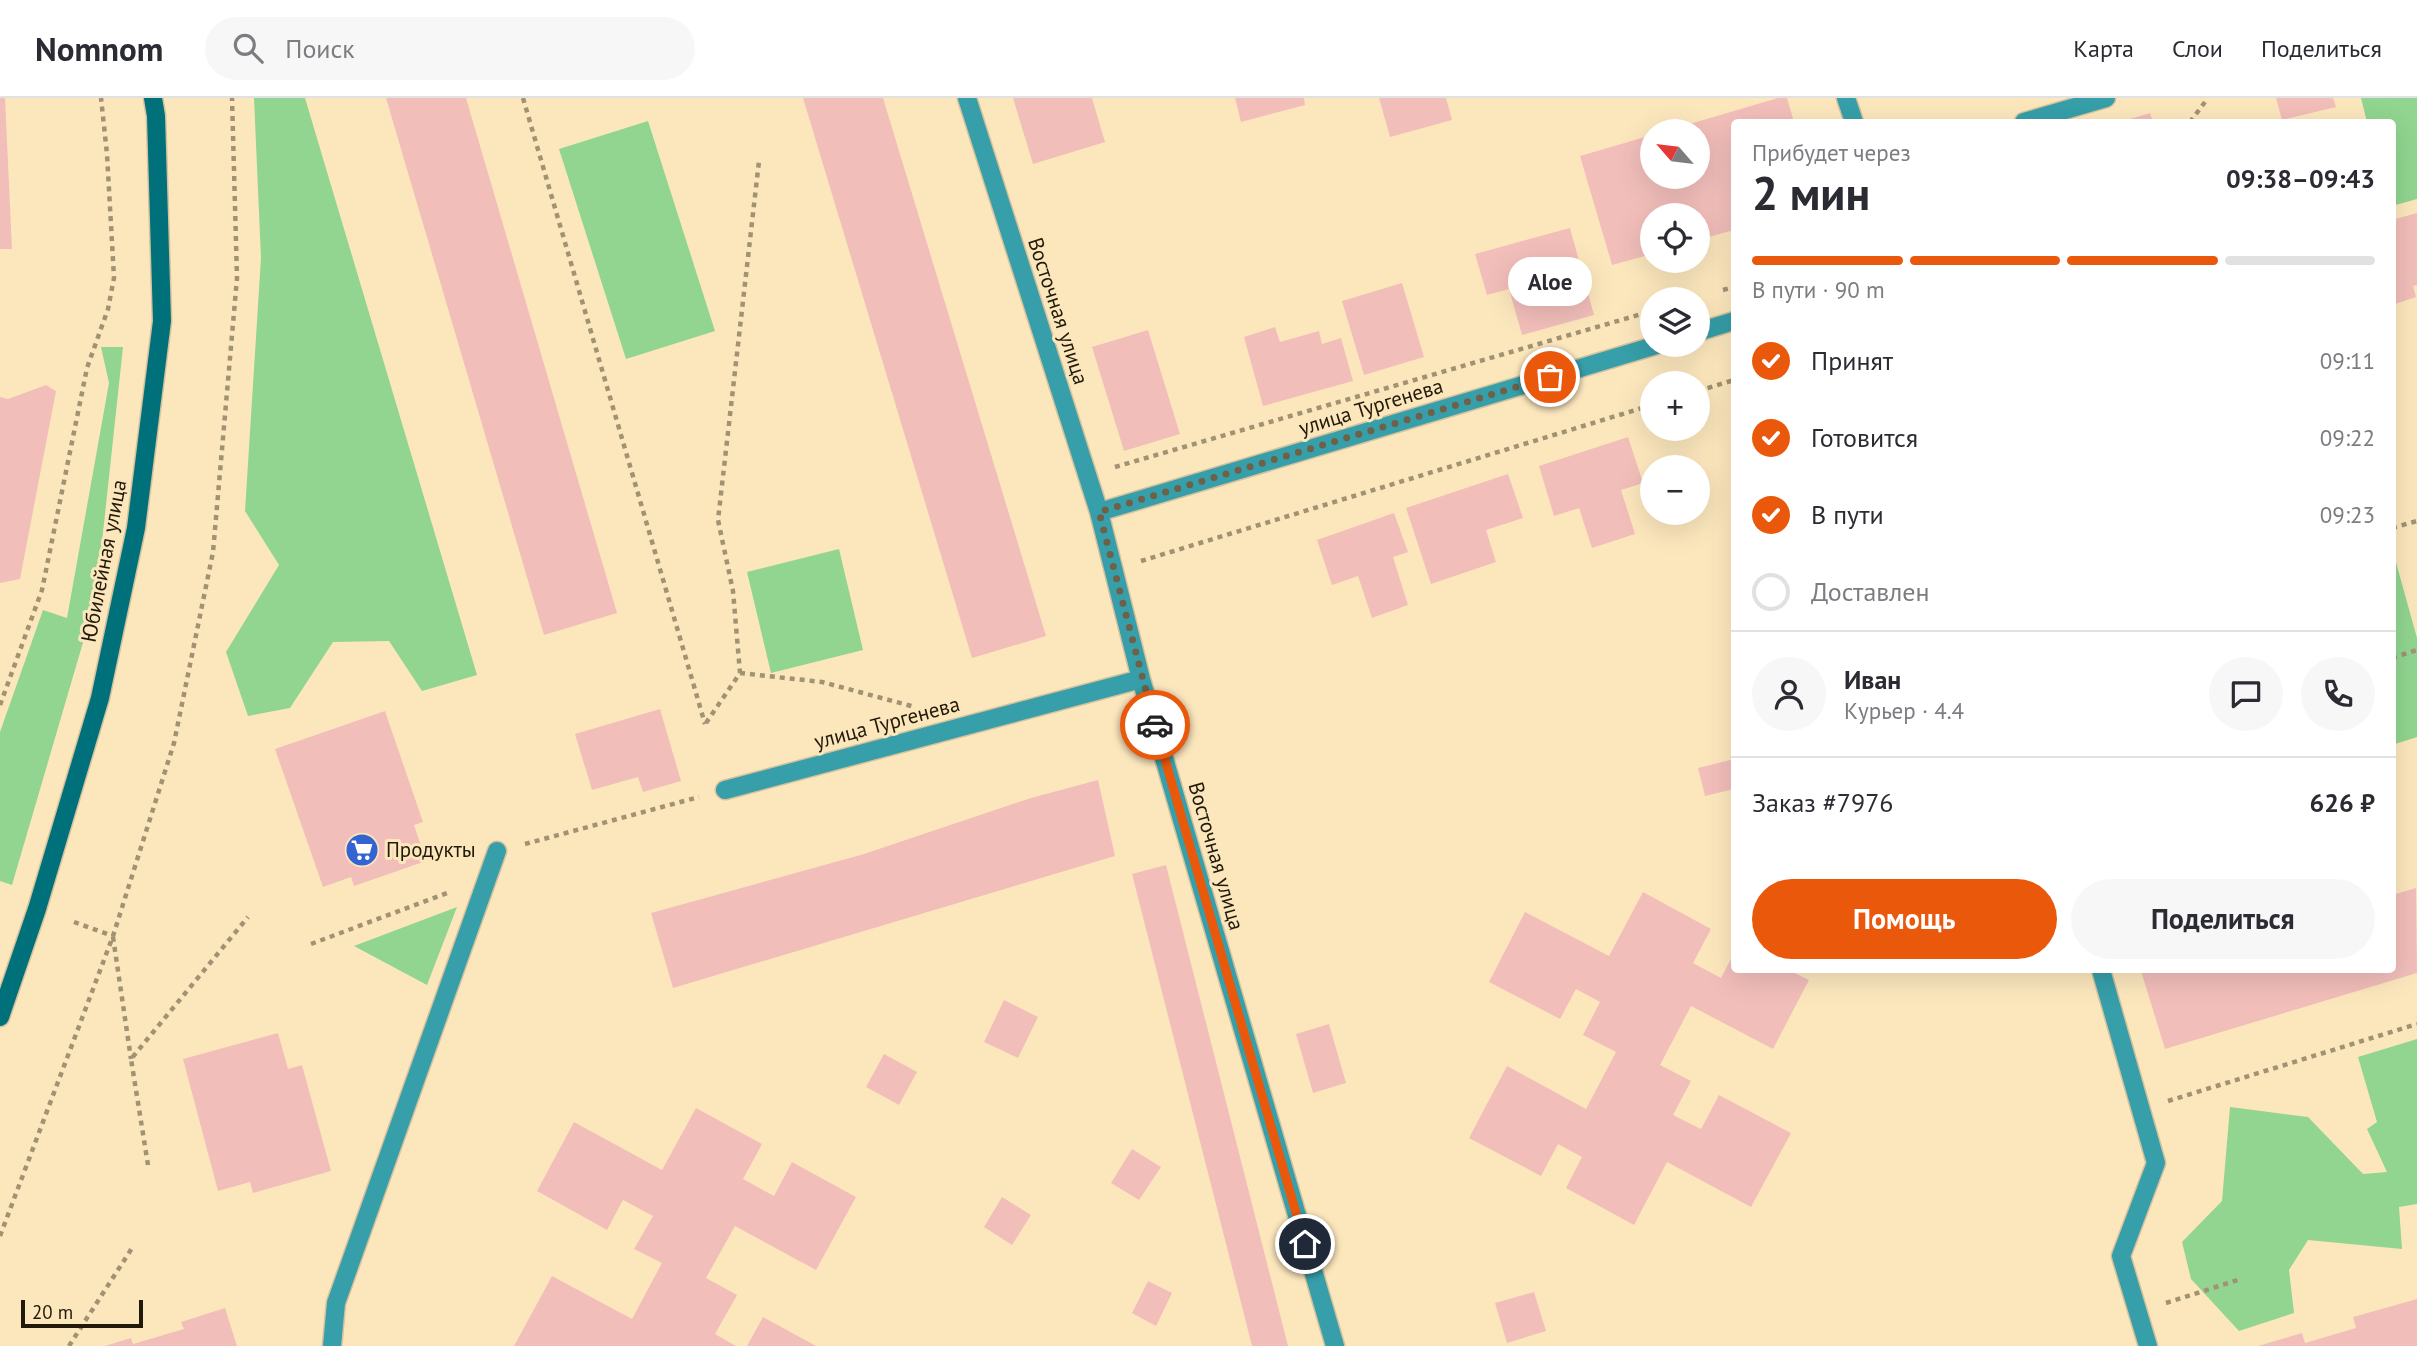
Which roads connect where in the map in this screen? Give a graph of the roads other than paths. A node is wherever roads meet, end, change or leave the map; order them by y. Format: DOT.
graph roads {
  1 [pos="153,98"];
  2 [pos="967,98"];
  3 [pos="1846,98"];
  4 [pos="2106,98"];
  5 [pos="1853,119"];
  6 [pos="2034,119"];
  7 [pos="1731,322"];
  8 [pos="1710,328"];
  9 [pos="1640,350"];
  10 [pos="1099,512"];
  11 [pos="1141,679"];
  12 [pos="725,790"];
  13 [pos="497,851"];
  14 [pos="2102,973"];
  15 [pos="0,1017"];
  16 [pos="332,1346"];
  17 [pos="1335,1346"];
  18 [pos="2148,1346"];
  1 -- 15 [label="main road, Юбилейная улица"];
  2 -- 10 [label="street, Восточная улица"];
  3 -- 5 [label="street"];
  4 -- 6 [label="street"];
  7 -- 8 [label="street"];
  9 -- 10 [label="street, улица Тургенева"];
  10 -- 11 [label="street, Восточная улица"];
  11 -- 12 [label="street, улица Тургенева"];
  11 -- 17 [label="street, Восточная улица"];
  13 -- 16 [label="street"];
  14 -- 18 [label="street"];
}
